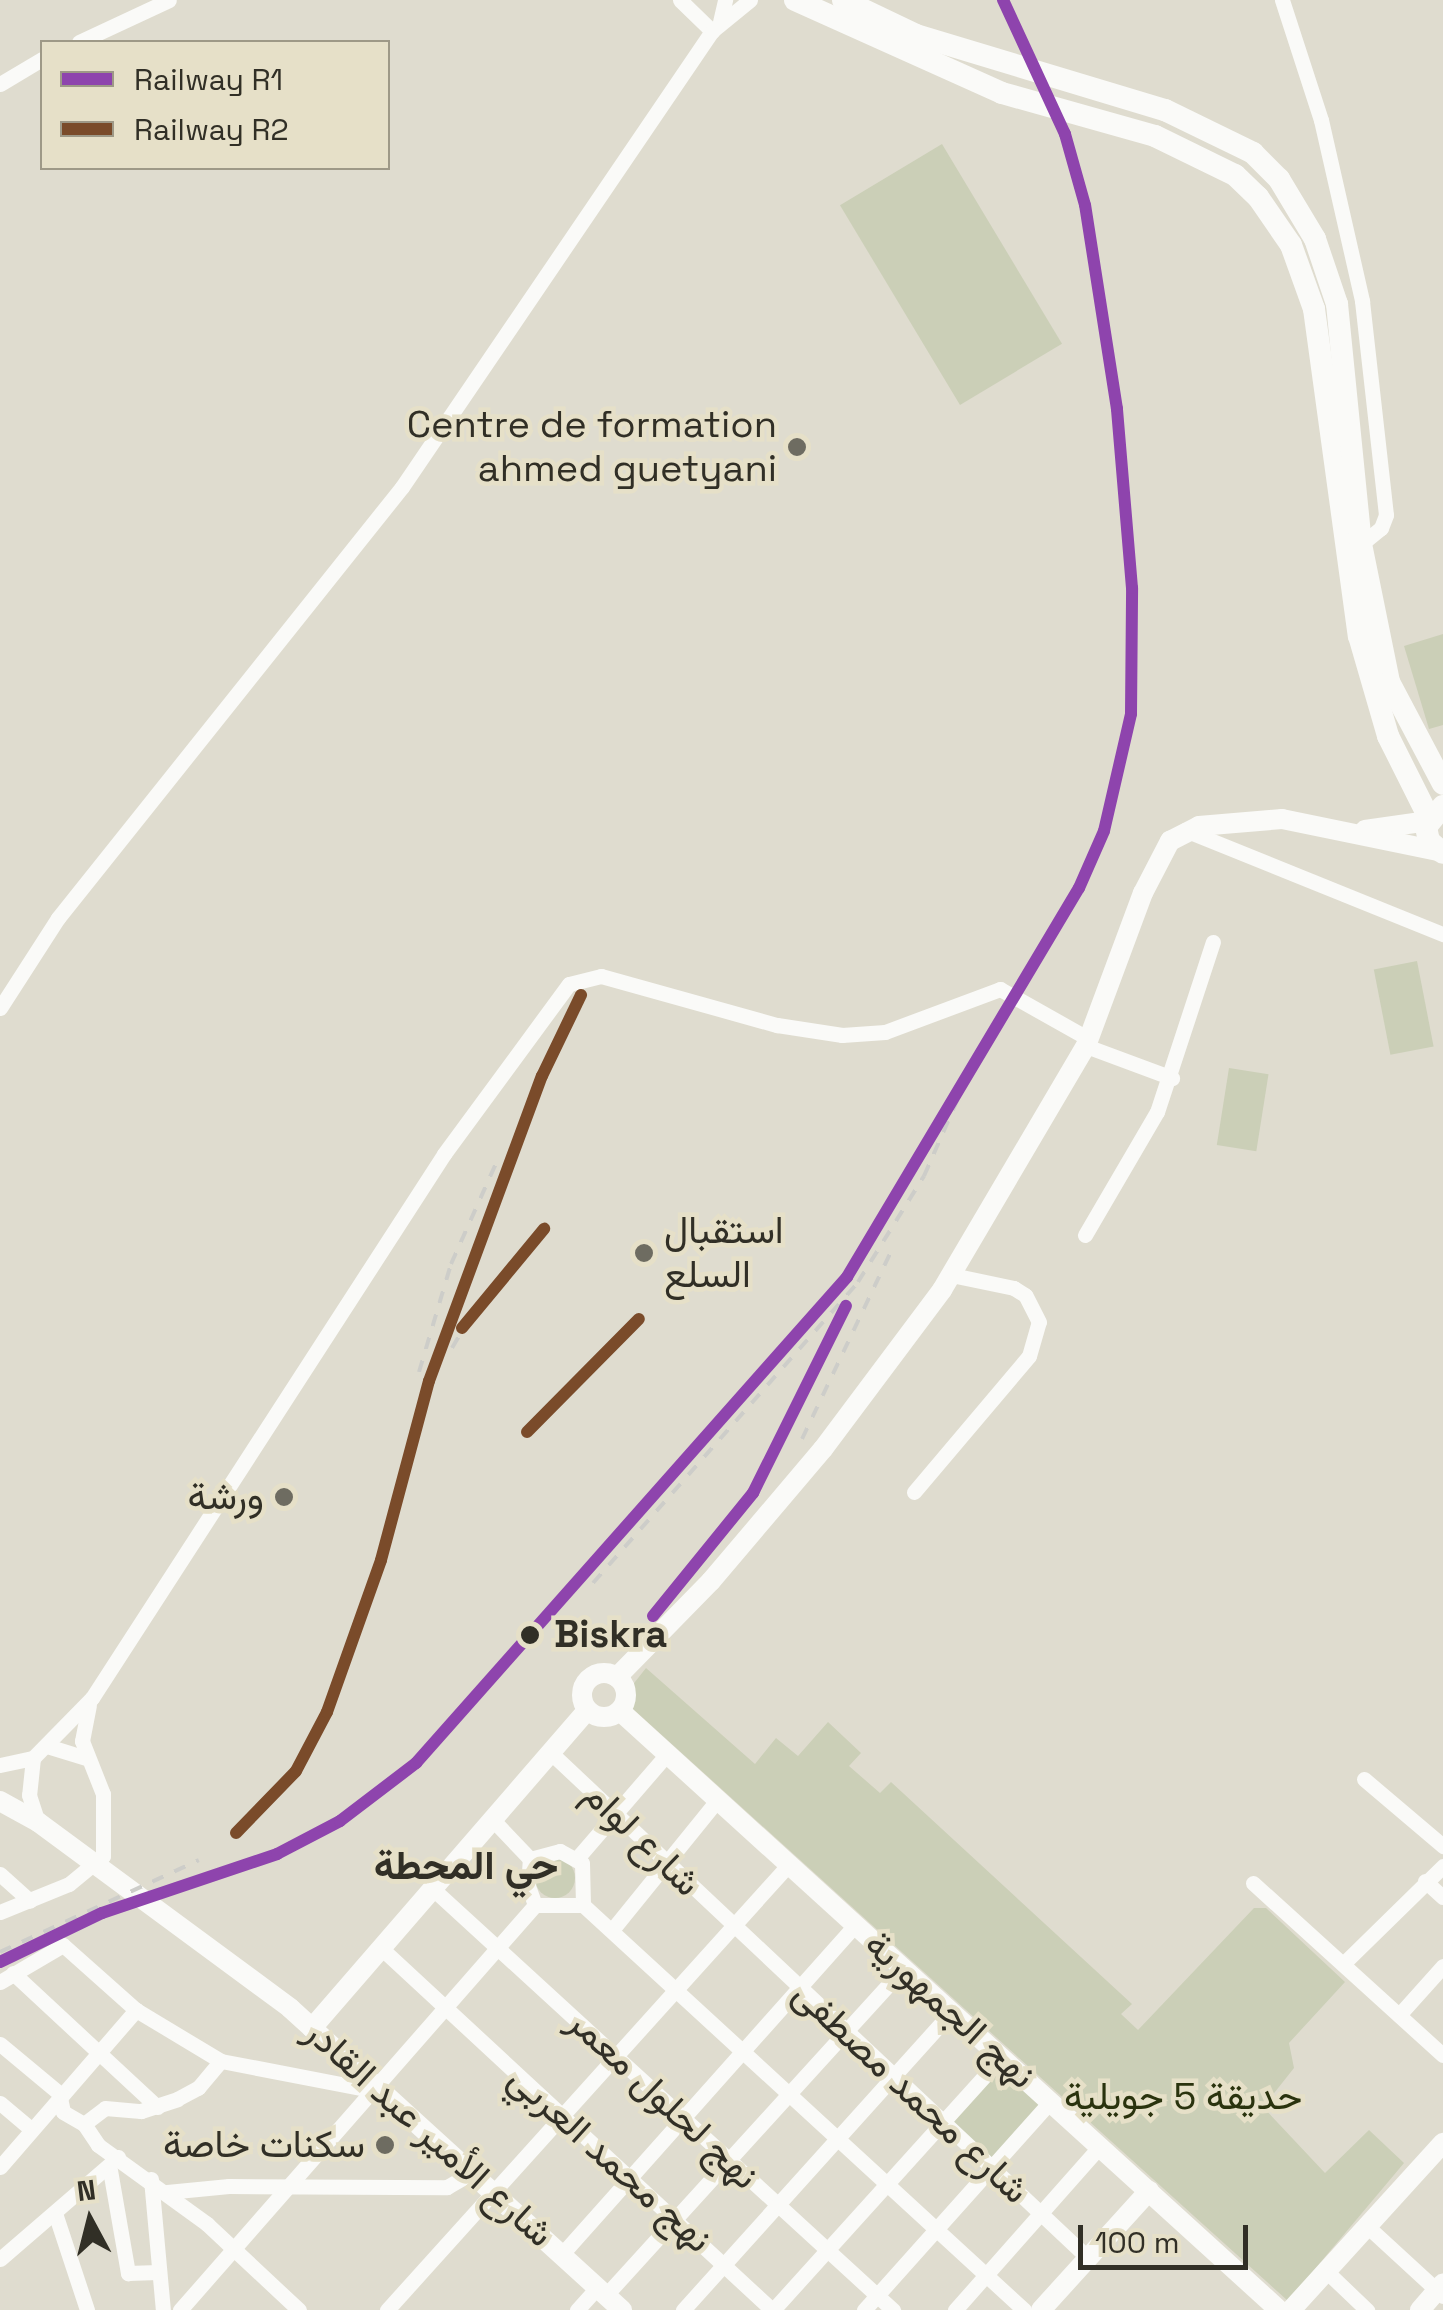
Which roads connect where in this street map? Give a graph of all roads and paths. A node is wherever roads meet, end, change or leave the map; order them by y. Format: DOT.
graph roads {
  1 [pos="169,0"];
  2 [pos="680,0"];
  3 [pos="724,0"];
  4 [pos="750,0"];
  5 [pos="796,0"];
  6 [pos="843,0"];
  7 [pos="1282,0"];
  8 [pos="716,27"];
  9 [pos="83,40"];
  10 [pos="40,60"];
  11 [pos="0,84"];
  12 [pos="1361,544"];
  13 [pos="1443,784"];
  14 [pos="1433,815"];
  15 [pos="1246,821"];
  16 [pos="1185,830"];
  17 [pos="1358,832"];
  18 [pos="1235,851"];
  19 [pos="1441,853"];
  20 [pos="1443,934"];
  21 [pos="1212,942"];
  22 [pos="0,1008"];
  23 [pos="1088,1042"];
  24 [pos="1172,1078"];
  25 [pos="1085,1235"];
  26 [pos="952,1275"];
  27 [pos="914,1492"];
  28 [pos="617,1677"];
  29 [pos="92,1698"];
  30 [pos="587,1710"];
  31 [pos="620,1711"];
  32 [pos="47,1746"];
  33 [pos="550,1752"];
  34 [pos="667,1754"];
  35 [pos="33,1758"];
  36 [pos="86,1758"];
  37 [pos="0,1765"];
  38 [pos="1364,1778"];
  39 [pos="718,1799"];
  40 [pos="0,1802"];
  41 [pos="615,1814"];
  42 [pos="493,1820"];
  43 [pos="38,1822"];
  44 [pos="1443,1846"];
  45 [pos="579,1856"];
  46 [pos="530,1859"];
  47 [pos="666,1862"];
  48 [pos="790,1864"];
  49 [pos="1443,1866"];
  50 [pos="0,1874"];
  51 [pos="1426,1882"];
  52 [pos="1253,1883"];
  53 [pos="433,1889"];
  54 [pos="1443,1897"];
  55 [pos="30,1901"];
  56 [pos="583,1904"];
  57 [pos="535,1906"];
  58 [pos="0,1912"];
  59 [pos="856,1924"];
  60 [pos="733,1927"];
  61 [pos="612,1930"];
  62 [pos="496,1945"];
  63 [pos="381,1948"];
  64 [pos="1343,1964"];
  65 [pos="1443,1966"];
  66 [pos="904,1968"];
  67 [pos="7,1977"];
  68 [pos="800,1989"];
  69 [pos="677,1990"];
  70 [pos="136,2010"];
  71 [pos="446,2010"];
  72 [pos="952,2011"];
  73 [pos="1399,2016"];
  74 [pos="312,2028"];
  75 [pos="846,2031"];
  76 [pos="0,2044"];
  77 [pos="99,2051"];
  78 [pos="743,2052"];
  79 [pos="1443,2055"];
  80 [pos="617,2056"];
  81 [pos="1002,2057"];
  82 [pos="221,2062"];
  83 [pos="895,2076"];
  84 [pos="379,2090"];
  85 [pos="58,2094"];
  86 [pos="789,2095"];
  87 [pos="1051,2101"];
  88 [pos="0,2103"];
  89 [pos="158,2107"];
  90 [pos="563,2116"];
  91 [pos="682,2117"];
  92 [pos="944,2120"];
  93 [pos="84,2124"];
  94 [pos="29,2127"];
  95 [pos="837,2138"];
  96 [pos="1443,2144"];
  97 [pos="1100,2146"];
  98 [pos="730,2162"];
  99 [pos="114,2163"];
  100 [pos="993,2166"];
  101 [pos="0,2167"];
  102 [pos="475,2171"];
  103 [pos="628,2176"];
  104 [pos="150,2179"];
  105 [pos="885,2184"];
  106 [pos="292,2186"];
  107 [pos="1149,2191"];
  108 [pos="167,2192"];
  109 [pos="496,2192"];
  110 [pos="778,2206"];
  111 [pos="55,2212"];
  112 [pos="1041,2213"];
  113 [pos="674,2220"];
  114 [pos="1368,2227"];
  115 [pos="936,2229"];
  116 [pos="828,2250"];
  117 [pos="236,2252"];
  118 [pos="562,2254"];
  119 [pos="0,2258"];
  120 [pos="1088,2258"];
  121 [pos="724,2264"];
  122 [pos="158,2272"];
  123 [pos="1326,2272"];
  124 [pos="986,2274"];
  125 [pos="1441,2290"];
  126 [pos="602,2291"];
  127 [pos="877,2296"];
  128 [pos="86,2310"];
  129 [pos="162,2310"];
  130 [pos="180,2310"];
  131 [pos="298,2310"];
  132 [pos="387,2310"];
  133 [pos="577,2310"];
  134 [pos="622,2310"];
  135 [pos="682,2310"];
  136 [pos="772,2310"];
  137 [pos="864,2310"];
  138 [pos="893,2310"];
  139 [pos="955,2310"];
  140 [pos="1024,2310"];
  141 [pos="1041,2310"];
  142 [pos="1280,2310"];
  143 [pos="1291,2310"];
  144 [pos="1366,2310"];
  145 [pos="1420,2310"];
  1 -- 9 [label="street"];
  2 -- 8 [label="street"];
  3 -- 8 [label="street"];
  4 -- 8 [label="street"];
  5 -- 14 [label="highway"];
  6 -- 12 [label="highway"];
  7 -- 12 [label="street"];
  8 -- 22 [label="street"];
  10 -- 11 [label="street"];
  12 -- 13 [label="highway"];
  14 -- 17 [label="main road"];
  14 -- 19 [label="highway"];
  15 -- 16 [label="main road"];
  15 -- 17 [label="main road"];
  15 -- 18 [label="street"];
  16 -- 18 [label="street"];
  16 -- 23 [label="main road"];
  17 -- 19 [label="main road"];
  18 -- 20 [label="street"];
  21 -- 24 [label="street"];
  23 -- 24 [label="street"];
  23 -- 26 [label="main road"];
  23 -- 29 [label="street"];
  24 -- 25 [label="street"];
  26 -- 27 [label="street"];
  26 -- 28 [label="main road"];
  28 -- 30 [label="main road"];
  28 -- 31 [label="main road"];
  29 -- 32 [label="street"];
  29 -- 36 [label="street"];
  30 -- 31 [label="main road"];
  30 -- 33 [label="main road"];
  31 -- 34 [label="main road, نهج الجمهورية"];
  32 -- 35 [label="street"];
  32 -- 36 [label="street"];
  33 -- 41 [label="street, شارع لوام"];
  33 -- 42 [label="main road"];
  34 -- 39 [label="main road, نهج الجمهورية"];
  34 -- 41 [label="street"];
  35 -- 37 [label="street"];
  35 -- 43 [label="street"];
  36 -- 55 [label="street"];
  38 -- 44 [label="street"];
  39 -- 47 [label="street"];
  39 -- 48 [label="main road, نهج الجمهورية"];
  40 -- 43 [label="main road, شارع الأمير عبد القادر"];
  41 -- 45 [label="street"];
  41 -- 47 [label="street, شارع لوام"];
  42 -- 46 [label="street"];
  42 -- 53 [label="main road"];
  43 -- 74 [label="main road, شارع الأمير عبد القادر"];
  45 -- 46 [label="street"];
  45 -- 56 [label="street"];
  46 -- 57 [label="street"];
  47 -- 60 [label="street, شارع لوام"];
  47 -- 61 [label="street"];
  48 -- 59 [label="main road, نهج الجمهورية"];
  48 -- 60 [label="street"];
  49 -- 51 [label="street"];
  50 -- 55 [label="street"];
  51 -- 54 [label="street"];
  51 -- 64 [label="street"];
  52 -- 64 [label="street"];
  53 -- 62 [label="street, نهج لحلول معمر"];
  53 -- 63 [label="main road"];
  55 -- 58 [label="street"];
  56 -- 57 [label="street"];
  56 -- 61 [label="street"];
  57 -- 62 [label="street"];
  59 -- 66 [label="main road, نهج الجمهورية"];
  59 -- 68 [label="street"];
  60 -- 68 [label="street, شارع محمد مصطفى"];
  60 -- 69 [label="street"];
  61 -- 69 [label="street"];
  62 -- 71 [label="street"];
  62 -- 80 [label="street, نهج لحلول معمر"];
  63 -- 71 [label="street, نهج محمد العربي"];
  63 -- 74 [label="main road"];
  64 -- 73 [label="street"];
  65 -- 73 [label="street"];
  66 -- 72 [label="main road, نهج الجمهورية"];
  66 -- 75 [label="street"];
  67 -- 70 [label="street"];
  67 -- 77 [label="street"];
  68 -- 75 [label="street, شارع محمد مصطفى"];
  68 -- 78 [label="street"];
  69 -- 78 [label="street"];
  69 -- 80 [label="street"];
  70 -- 77 [label="street"];
  70 -- 82 [label="street"];
  71 -- 84 [label="street"];
  71 -- 90 [label="street, نهج محمد العربي"];
  72 -- 81 [label="main road, نهج الجمهورية"];
  72 -- 83 [label="street"];
  73 -- 79 [label="street"];
  74 -- 84 [label="main road, شارع الأمير عبد القادر"];
  75 -- 83 [label="street, شارع محمد مصطفى"];
  75 -- 86 [label="street"];
  76 -- 85 [label="street"];
  77 -- 85 [label="street"];
  77 -- 89 [label="street"];
  78 -- 86 [label="street"];
  78 -- 91 [label="street"];
  80 -- 90 [label="street"];
  80 -- 91 [label="street, نهج لحلول معمر"];
  81 -- 87 [label="main road, نهج الجمهورية"];
  81 -- 92 [label="street"];
  82 -- 84 [label="street"];
  82 -- 89 [label="street"];
  83 -- 92 [label="street, شارع محمد مصطفى"];
  83 -- 95 [label="street"];
  84 -- 102 [label="main road, شارع الأمير عبد القادر"];
  84 -- 106 [label="street"];
  85 -- 93 [label="street"];
  85 -- 94 [label="street"];
  86 -- 95 [label="street"];
  86 -- 98 [label="street"];
  87 -- 97 [label="main road, نهج الجمهورية"];
  87 -- 100 [label="street"];
  88 -- 94 [label="street"];
  89 -- 93 [label="street"];
  90 -- 103 [label="street, نهج محمد العربي"];
  90 -- 109 [label="street"];
  91 -- 98 [label="street, نهج لحلول معمر"];
  91 -- 103 [label="street"];
  92 -- 100 [label="street, شارع محمد مصطفى"];
  92 -- 105 [label="street"];
  93 -- 99 [label="street"];
  94 -- 101 [label="street"];
  95 -- 105 [label="street"];
  95 -- 110 [label="street"];
  96 -- 114 [label="main road"];
  97 -- 107 [label="main road, نهج الجمهورية"];
  97 -- 112 [label="street"];
  98 -- 110 [label="street, نهج لحلول معمر"];
  98 -- 113 [label="street"];
  99 -- 104 [label="street"];
  99 -- 111 [label="street"];
  99 -- 122 [label="street"];
  100 -- 112 [label="street, شارع محمد مصطفى"];
  100 -- 115 [label="street"];
  102 -- 106 [label="street"];
  102 -- 109 [label="main road, شارع الأمير عبد القادر"];
  103 -- 113 [label="street, نهج محمد العربي"];
  103 -- 118 [label="street"];
  104 -- 108 [label="street"];
  104 -- 122 [label="street"];
  105 -- 115 [label="street"];
  105 -- 116 [label="street"];
  106 -- 108 [label="street"];
  106 -- 117 [label="street"];
  107 -- 120 [label="main road"];
  107 -- 142 [label="main road, نهج الجمهورية"];
  108 -- 117 [label="street"];
  109 -- 118 [label="main road, شارع الأمير عبد القادر"];
  109 -- 132 [label="street"];
  110 -- 116 [label="street, نهج لحلول معمر"];
  110 -- 121 [label="street"];
  111 -- 119 [label="street"];
  111 -- 128 [label="street"];
  112 -- 120 [label="street, شارع محمد مصطفى"];
  112 -- 124 [label="street"];
  113 -- 121 [label="street, نهج محمد العربي"];
  113 -- 126 [label="street"];
  114 -- 123 [label="main road"];
  114 -- 125 [label="street"];
  115 -- 124 [label="street"];
  115 -- 127 [label="street"];
  116 -- 127 [label="street, نهج لحلول معمر"];
  116 -- 136 [label="street"];
  117 -- 130 [label="street"];
  117 -- 131 [label="street"];
  118 -- 126 [label="main road, شارع الأمير عبد القادر"];
  120 -- 141 [label="main road"];
  121 -- 135 [label="street"];
  121 -- 136 [label="street, نهج محمد العربي"];
  122 -- 129 [label="street"];
  123 -- 143 [label="main road"];
  123 -- 144 [label="street"];
  124 -- 139 [label="street"];
  124 -- 140 [label="street"];
  125 -- 145 [label="main road"];
  126 -- 133 [label="street"];
  126 -- 134 [label="main road, شارع الأمير عبد القادر"];
  127 -- 137 [label="street"];
  127 -- 138 [label="street, نهج لحلول معمر"];
}
